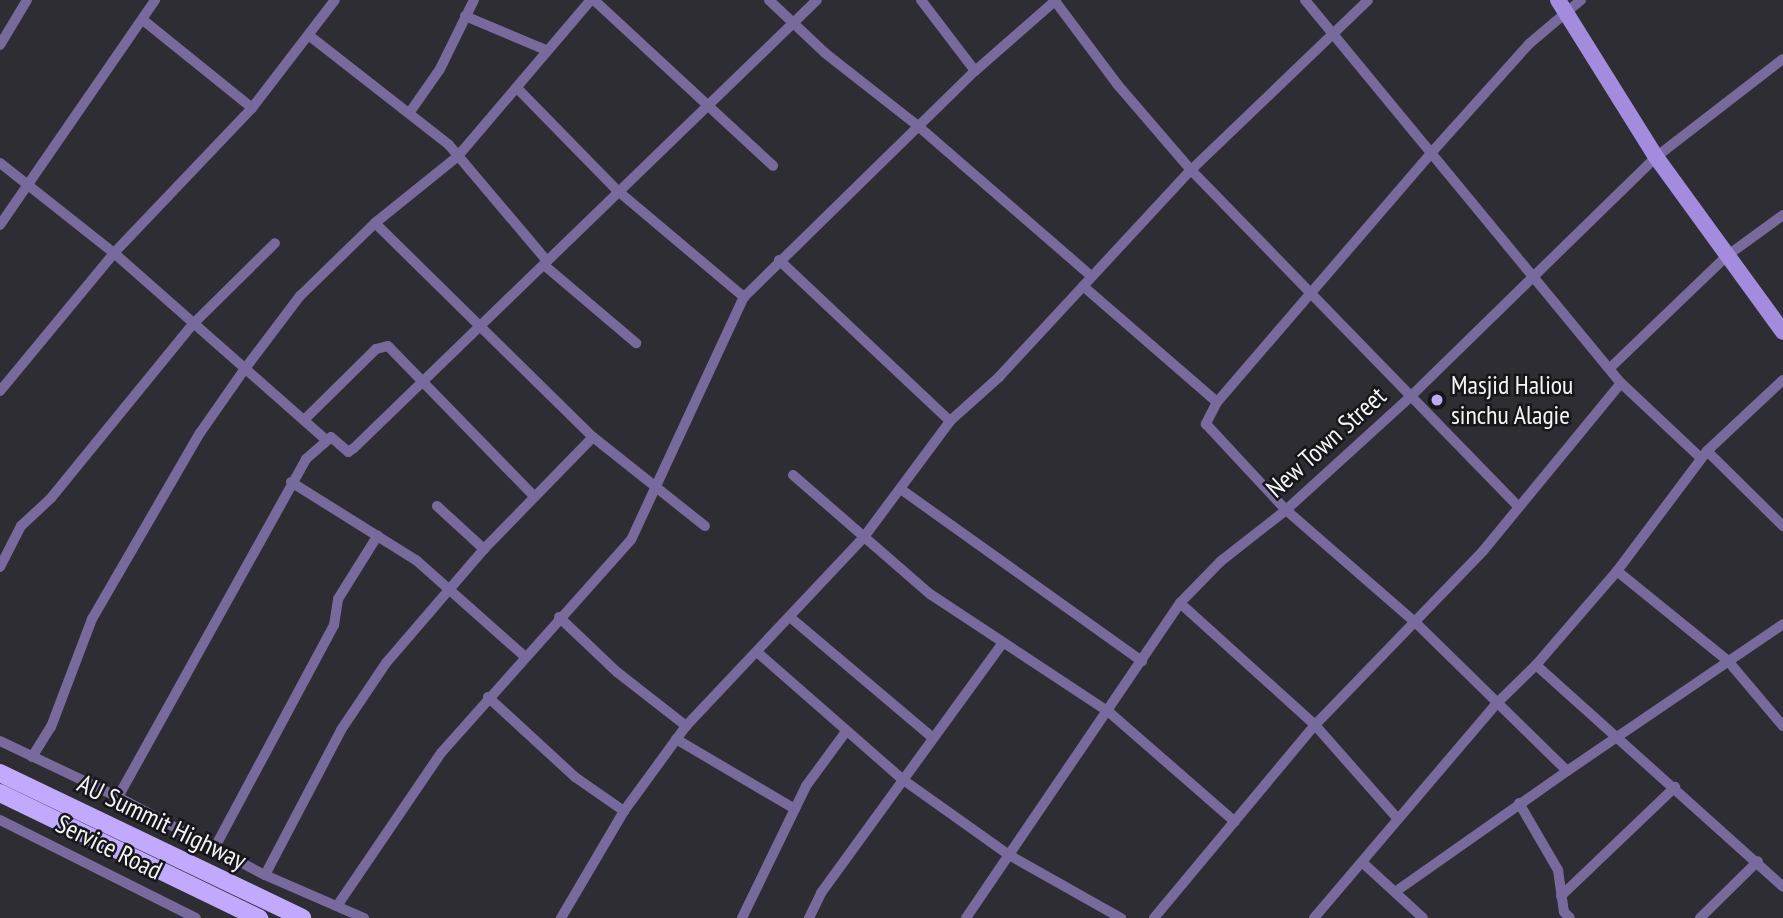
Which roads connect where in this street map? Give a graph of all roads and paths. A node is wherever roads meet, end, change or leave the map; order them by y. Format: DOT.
graph roads {
  1 [pos="27,0"];
  2 [pos="138,0"];
  3 [pos="335,0"];
  4 [pos="474,0"];
  5 [pos="593,0"];
  6 [pos="769,0"];
  7 [pos="817,0"];
  8 [pos="921,0"];
  9 [pos="1056,0"];
  10 [pos="1305,0"];
  11 [pos="1368,0"];
  12 [pos="1581,0"];
  13 [pos="152,4"];
  14 [pos="1562,6"];
  15 [pos="465,16"];
  16 [pos="143,20"];
  17 [pos="794,23"];
  18 [pos="1333,31"];
  19 [pos="311,37"];
  20 [pos="1,43"];
  21 [pos="546,50"];
  22 [pos="1783,60"];
  23 [pos="975,71"];
  24 [pos="517,88"];
  25 [pos="709,102"];
  26 [pos="252,108"];
  27 [pos="410,112"];
  28 [pos="918,126"];
  29 [pos="1433,151"];
  30 [pos="458,156"];
  31 [pos="1656,157"];
  32 [pos="0,163"];
  33 [pos="773,166"];
  34 [pos="1191,170"];
  35 [pos="31,184"];
  36 [pos="618,191"];
  37 [pos="1783,215"];
  38 [pos="375,223"];
  39 [pos="0,225"];
  40 [pos="275,243"];
  41 [pos="114,253"];
  42 [pos="1728,255"];
  43 [pos="779,260"];
  44 [pos="545,263"];
  45 [pos="1091,276"];
  46 [pos="1532,279"];
  47 [pos="1083,286"];
  48 [pos="1308,294"];
  49 [pos="744,298"];
  50 [pos="193,324"];
  51 [pos="482,324"];
  52 [pos="1783,332"];
  53 [pos="636,343"];
  54 [pos="1610,368"];
  55 [pos="244,370"];
  56 [pos="1783,380"];
  57 [pos="424,381"];
  58 [pos="1621,383"];
  59 [pos="0,391"];
  60 [pos="1409,398"];
  61 [pos="1217,402"];
  62 [pos="304,420"];
  63 [pos="950,421"];
  64 [pos="593,438"];
  65 [pos="325,439"];
  66 [pos="1704,455"];
  67 [pos="793,475"];
  68 [pos="291,482"];
  69 [pos="655,488"];
  70 [pos="902,490"];
  71 [pos="534,496"];
  72 [pos="437,506"];
  73 [pos="1518,506"];
  74 [pos="1286,510"];
  75 [pos="705,526"];
  76 [pos="1783,526"];
  77 [pos="378,535"];
  78 [pos="864,537"];
  79 [pos="484,549"];
  80 [pos="0,567"];
  81 [pos="1617,571"];
  82 [pos="449,590"];
  83 [pos="1180,603"];
  84 [pos="559,617"];
  85 [pos="791,618"];
  86 [pos="1415,622"];
  87 [pos="1783,624"];
  88 [pos="1001,645"];
  89 [pos="757,652"];
  90 [pos="524,656"];
  91 [pos="1142,661"];
  92 [pos="1727,661"];
  93 [pos="1536,665"];
  94 [pos="488,696"];
  95 [pos="1495,705"];
  96 [pos="1109,712"];
  97 [pos="1315,725"];
  98 [pos="686,726"];
  99 [pos="1783,726"];
  100 [pos="845,733"];
  101 [pos="1620,736"];
  102 [pos="932,737"];
  103 [pos="676,739"];
  104 [pos="0,741"];
  105 [pos="32,757"];
  106 [pos="1567,771"];
  107 [pos="0,773"];
  108 [pos="902,779"];
  109 [pos="1675,787"];
  110 [pos="0,793"];
  111 [pos="118,797"];
  112 [pos="1519,803"];
  113 [pos="795,809"];
  114 [pos="624,811"];
  115 [pos="1397,818"];
  116 [pos="0,820"];
  117 [pos="1235,821"];
  118 [pos="215,847"];
  119 [pos="1009,855"];
  120 [pos="1758,861"];
  121 [pos="1363,863"];
  122 [pos="265,875"];
  123 [pos="1783,887"];
  124 [pos="1395,892"];
  125 [pos="1561,896"];
  126 [pos="337,906"];
  127 [pos="249,916"];
  128 [pos="196,918"];
  129 [pos="302,918"];
  130 [pos="364,918"];
  131 [pos="561,918"];
  132 [pos="742,918"];
  133 [pos="808,918"];
  134 [pos="966,918"];
  135 [pos="1121,918"];
  136 [pos="1154,918"];
  137 [pos="1314,918"];
  138 [pos="1423,918"];
  139 [pos="1570,918"];
  140 [pos="1700,918"];
  1 -- 20 [label="street"];
  2 -- 13 [label="street"];
  3 -- 19 [label="street"];
  4 -- 15 [label="street"];
  5 -- 21 [label="street"];
  5 -- 25 [label="street"];
  6 -- 17 [label="street"];
  7 -- 17 [label="street"];
  8 -- 23 [label="street"];
  9 -- 23 [label="street"];
  9 -- 34 [label="street"];
  10 -- 18 [label="street"];
  11 -- 18 [label="street"];
  12 -- 14 [label="street"];
  13 -- 16 [label="street"];
  14 -- 29 [label="street"];
  14 -- 31 [label="street"];
  15 -- 21 [label="street"];
  15 -- 27 [label="street"];
  16 -- 26 [label="street"];
  16 -- 35 [label="street"];
  17 -- 25 [label="street"];
  17 -- 28 [label="street"];
  18 -- 29 [label="street"];
  18 -- 34 [label="street"];
  19 -- 26 [label="street"];
  19 -- 27 [label="street"];
  21 -- 24 [label="street"];
  22 -- 31 [label="street, New Town Street"];
  23 -- 28 [label="street"];
  24 -- 30 [label="street"];
  24 -- 36 [label="street"];
  25 -- 33 [label="street"];
  25 -- 36 [label="street"];
  26 -- 41 [label="street"];
  27 -- 30 [label="street"];
  28 -- 43 [label="street"];
  28 -- 45 [label="street"];
  29 -- 46 [label="street"];
  29 -- 48 [label="street"];
  30 -- 38 [label="street"];
  30 -- 44 [label="street"];
  31 -- 42 [label="street"];
  31 -- 46 [label="street, New Town Street"];
  32 -- 35 [label="street"];
  34 -- 45 [label="street"];
  34 -- 48 [label="street"];
  35 -- 39 [label="street"];
  35 -- 41 [label="street"];
  36 -- 44 [label="street"];
  36 -- 49 [label="street"];
  37 -- 42 [label="street"];
  38 -- 51 [label="street"];
  38 -- 55 [label="street"];
  40 -- 50 [label="street"];
  41 -- 50 [label="street"];
  41 -- 59 [label="street"];
  42 -- 52 [label="street"];
  42 -- 54 [label="street"];
  43 -- 49 [label="street"];
  43 -- 63 [label="street"];
  44 -- 51 [label="street"];
  44 -- 53 [label="street"];
  45 -- 47 [label="street"];
  46 -- 54 [label="street"];
  46 -- 60 [label="street, New Town Street"];
  47 -- 61 [label="street"];
  47 -- 63 [label="street"];
  48 -- 60 [label="street"];
  48 -- 61 [label="street"];
  49 -- 69 [label="street"];
  50 -- 55 [label="street"];
  50 -- 80 [label="street"];
  51 -- 57 [label="street"];
  51 -- 64 [label="street"];
  54 -- 58 [label="street"];
  55 -- 62 [label="street"];
  55 -- 105 [label="street"];
  56 -- 66 [label="street"];
  57 -- 62 [label="street"];
  57 -- 65 [label="street"];
  57 -- 71 [label="street"];
  58 -- 66 [label="street"];
  58 -- 73 [label="street"];
  60 -- 73 [label="street"];
  60 -- 74 [label="street, New Town Street"];
  61 -- 74 [label="street"];
  62 -- 65 [label="street"];
  63 -- 70 [label="street"];
  64 -- 69 [label="street"];
  64 -- 71 [label="street"];
  65 -- 68 [label="street"];
  66 -- 76 [label="street"];
  66 -- 81 [label="street"];
  67 -- 78 [label="street"];
  68 -- 77 [label="street"];
  68 -- 111 [label="street"];
  69 -- 75 [label="street"];
  69 -- 84 [label="street"];
  70 -- 78 [label="street"];
  70 -- 91 [label="street"];
  71 -- 79 [label="street"];
  72 -- 79 [label="street"];
  73 -- 86 [label="street"];
  74 -- 83 [label="street, New Town Street"];
  74 -- 86 [label="street"];
  77 -- 82 [label="street"];
  77 -- 118 [label="street"];
  78 -- 85 [label="street"];
  78 -- 88 [label="street"];
  79 -- 82 [label="street"];
  81 -- 92 [label="street"];
  81 -- 93 [label="street"];
  82 -- 90 [label="street"];
  82 -- 122 [label="street"];
  83 -- 91 [label="street, New Town Street"];
  83 -- 97 [label="street"];
  84 -- 90 [label="street"];
  84 -- 98 [label="street"];
  85 -- 89 [label="street"];
  85 -- 102 [label="street"];
  86 -- 95 [label="street"];
  86 -- 97 [label="street"];
  87 -- 92 [label="street"];
  88 -- 96 [label="street"];
  88 -- 102 [label="street"];
  89 -- 98 [label="street"];
  89 -- 100 [label="street"];
  90 -- 94 [label="street"];
  91 -- 96 [label="street, New Town Street"];
  92 -- 99 [label="street"];
  92 -- 101 [label="street"];
  93 -- 95 [label="street"];
  93 -- 101 [label="street"];
  94 -- 114 [label="street"];
  94 -- 126 [label="street"];
  95 -- 106 [label="street"];
  95 -- 115 [label="street"];
  96 -- 117 [label="street"];
  96 -- 119 [label="street, New Town Street"];
  97 -- 115 [label="street"];
  97 -- 117 [label="street"];
  98 -- 103 [label="street"];
  100 -- 108 [label="street"];
  100 -- 113 [label="street"];
  101 -- 106 [label="street"];
  101 -- 109 [label="street"];
  102 -- 108 [label="street"];
  103 -- 113 [label="street"];
  103 -- 114 [label="street"];
  104 -- 105 [label="street, Service Road"];
  105 -- 111 [label="street, Service Road"];
  106 -- 112 [label="street"];
  107 -- 129 [label="main road, AU Summit Highway"];
  108 -- 119 [label="street"];
  108 -- 133 [label="street"];
  109 -- 120 [label="street"];
  109 -- 125 [label="street"];
  110 -- 127 [label="main road, AU Summit Highway"];
  111 -- 118 [label="street, Service Road"];
  112 -- 124 [label="street"];
  112 -- 125 [label="street"];
  113 -- 132 [label="street"];
  114 -- 131 [label="street"];
  115 -- 121 [label="street"];
  116 -- 128 [label="street, Service Road"];
  117 -- 136 [label="street"];
  118 -- 122 [label="street, Service Road"];
  119 -- 134 [label="street, New Town Street"];
  119 -- 135 [label="street"];
  120 -- 123 [label="street"];
  120 -- 140 [label="street"];
  121 -- 124 [label="street"];
  121 -- 137 [label="street"];
  122 -- 126 [label="street, Service Road"];
  124 -- 138 [label="street"];
  125 -- 139 [label="street"];
  126 -- 130 [label="street, Service Road"];
}
